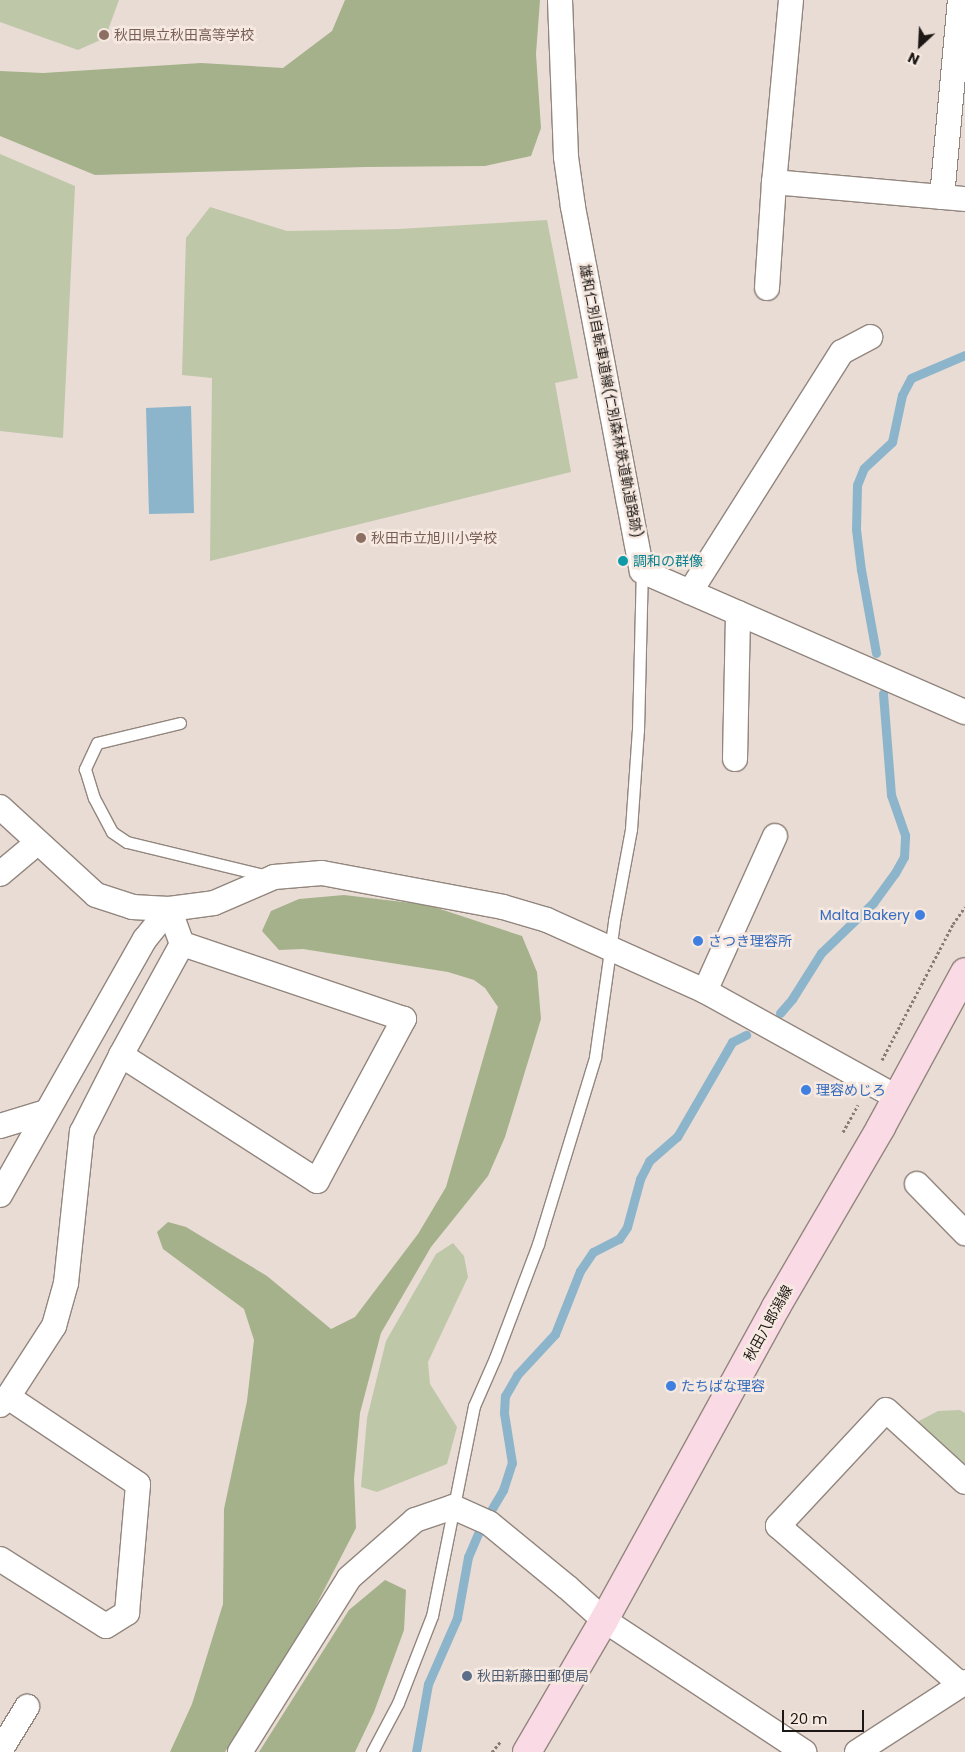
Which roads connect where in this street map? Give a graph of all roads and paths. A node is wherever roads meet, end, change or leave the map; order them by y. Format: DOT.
graph roads {
  1 [pos="560,0"];
  2 [pos="791,0"];
  3 [pos="960,0"];
  4 [pos="774,182"];
  5 [pos="942,196"];
  6 [pos="965,199"];
  7 [pos="767,288"];
  8 [pos="870,337"];
  9 [pos="642,571"];
  10 [pos="690,592"];
  11 [pos="738,613"];
  12 [pos="965,712"];
  13 [pos="180,723"];
  14 [pos="735,759"];
  15 [pos="0,807"];
  16 [pos="775,836"];
  17 [pos="37,843"];
  18 [pos="0,874"];
  19 [pos="274,877"];
  20 [pos="169,908"];
  21 [pos="182,944"];
  22 [pos="611,948"];
  23 [pos="965,972"];
  24 [pos="705,991"];
  25 [pos="121,1055"];
  26 [pos="896,1097"];
  27 [pos="46,1112"];
  28 [pos="0,1126"];
  29 [pos="917,1184"];
  30 [pos="0,1195"];
  31 [pos="965,1234"];
  32 [pos="4,1401"];
  33 [pos="965,1482"];
  34 [pos="453,1507"];
  35 [pos="0,1559"];
  36 [pos="604,1620"];
  37 [pos="963,1683"];
  38 [pos="28,1707"];
  39 [pos="0,1751"];
  40 [pos="531,1751"];
  41 [pos="240,1752"];
  42 [pos="372,1752"];
  43 [pos="804,1752"];
  44 [pos="857,1752"];
  1 -- 9 [label="street, 雄和仁別自転車道線(仁別森林鉄道軌道路跡)"];
  2 -- 4 [label="street"];
  3 -- 5 [label="street"];
  4 -- 5 [label="street"];
  4 -- 7 [label="street"];
  5 -- 6 [label="street"];
  8 -- 10 [label="street"];
  9 -- 10 [label="street"];
  9 -- 22 [label="lane, 雄和仁別自転車道線(仁別森林鉄道軌道路跡)"];
  10 -- 11 [label="street"];
  11 -- 12 [label="street"];
  11 -- 14 [label="street"];
  13 -- 19 [label="lane"];
  15 -- 17 [label="street"];
  16 -- 24 [label="street"];
  17 -- 18 [label="street"];
  17 -- 20 [label="street"];
  19 -- 20 [label="street"];
  19 -- 22 [label="street"];
  20 -- 21 [label="street"];
  20 -- 27 [label="street"];
  21 -- 25 [label="street"];
  21 -- 25 [label="street"];
  22 -- 24 [label="street"];
  22 -- 34 [label="lane, 雄和仁別自転車道線(仁別森林鉄道軌道路跡)"];
  23 -- 26 [label="main road, 秋田八郎潟線"];
  24 -- 26 [label="street"];
  25 -- 32 [label="street"];
  26 -- 36 [label="main road, 秋田八郎潟線"];
  27 -- 28 [label="street"];
  27 -- 30 [label="street"];
  29 -- 31 [label="street"];
  32 -- 35 [label="street"];
  33 -- 37 [label="street"];
  34 -- 36 [label="street"];
  34 -- 41 [label="street"];
  34 -- 42 [label="lane, 雄和仁別自転車道線(仁別森林鉄道軌道路跡)"];
  36 -- 40 [label="main road, 秋田八郎潟線"];
  36 -- 43 [label="street"];
  37 -- 44 [label="street"];
  38 -- 39 [label="street"];
}
